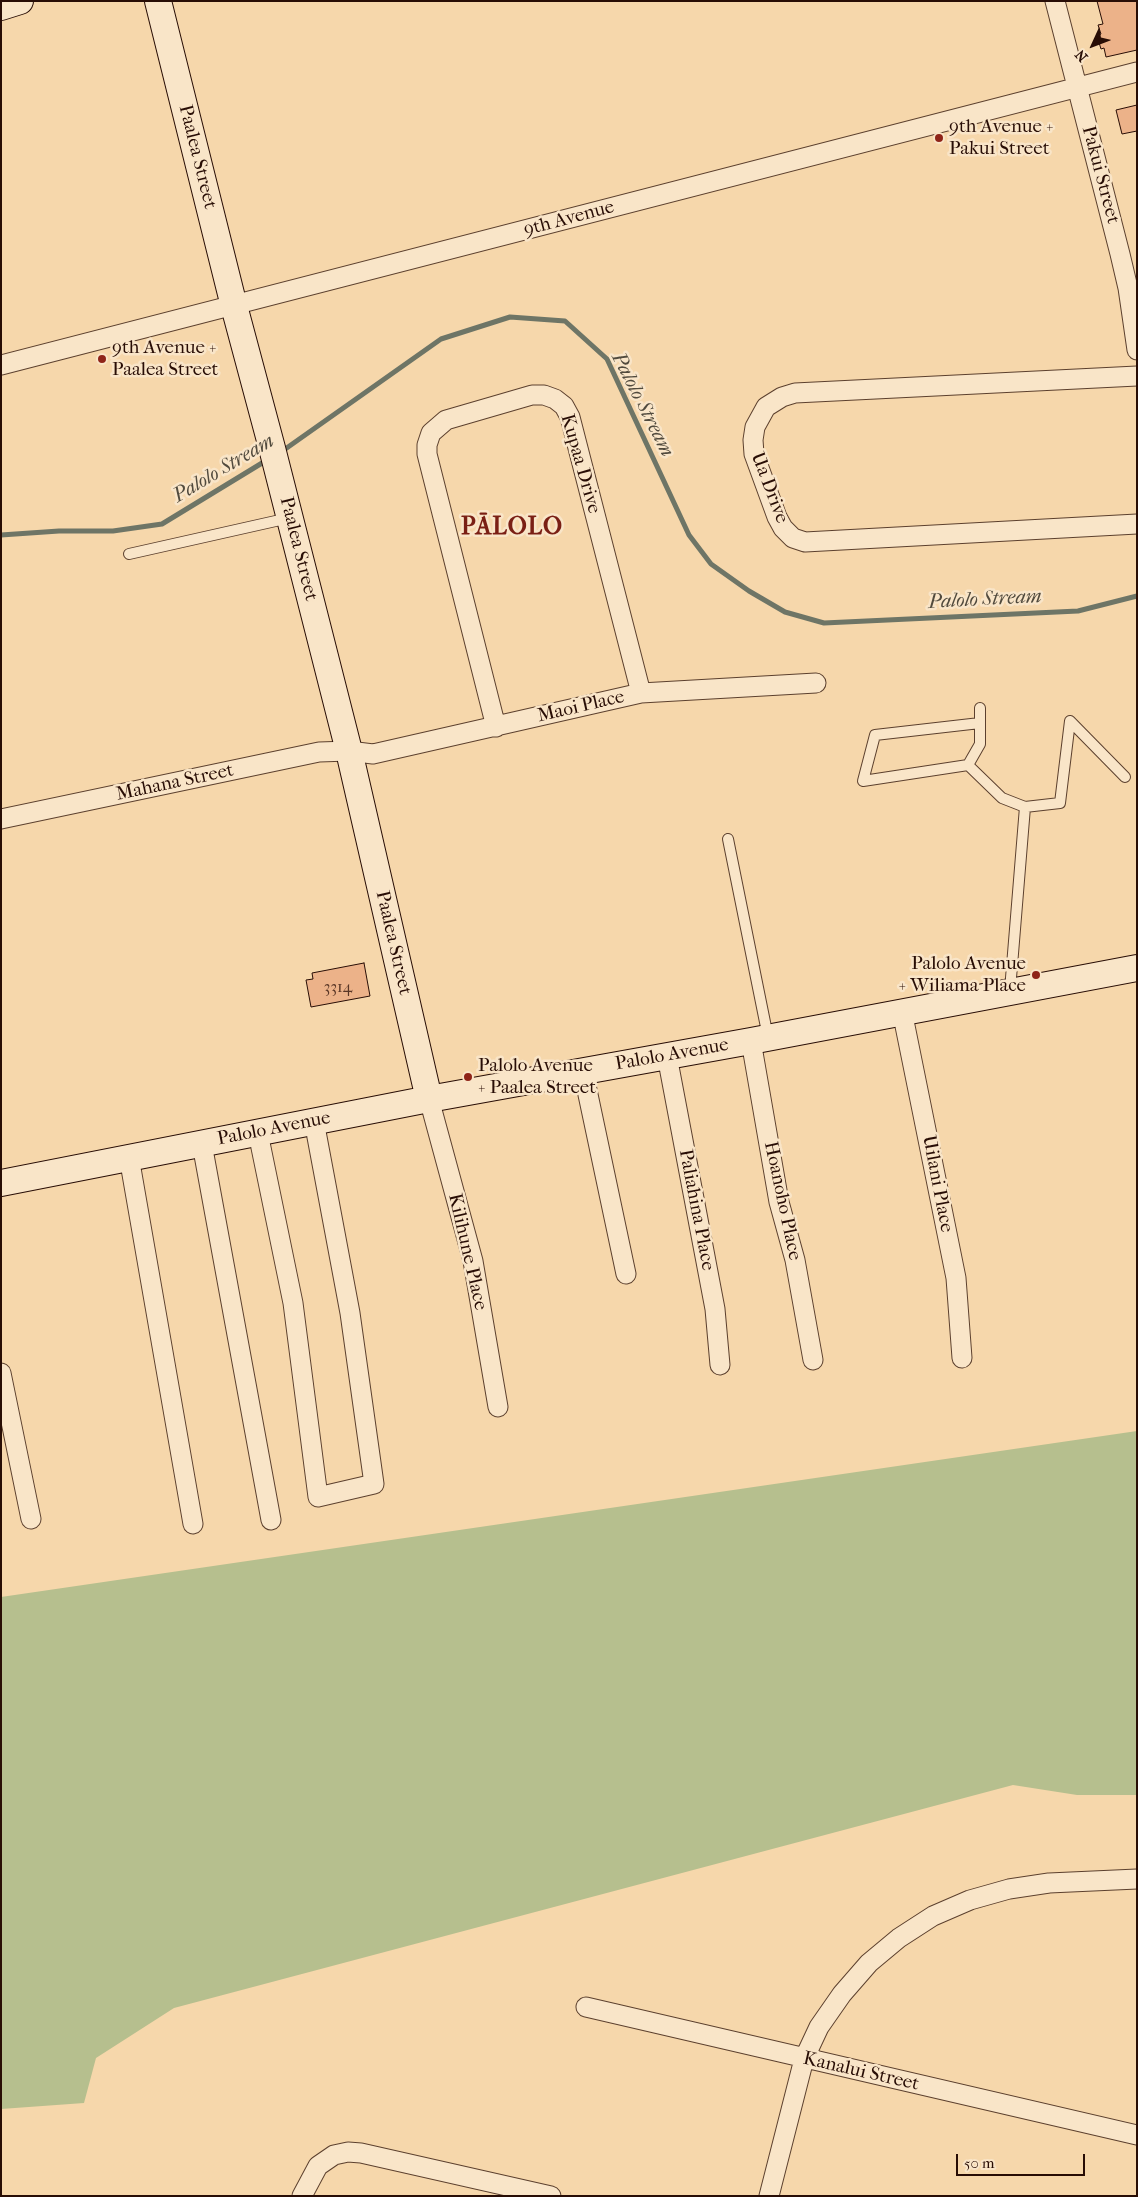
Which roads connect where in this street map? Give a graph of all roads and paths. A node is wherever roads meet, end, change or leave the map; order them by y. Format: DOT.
graph roads {
  1 [pos="20,1"];
  2 [pos="158,1"];
  3 [pos="1055,1"];
  4 [pos="1,7"];
  5 [pos="1137,72"];
  6 [pos="1076,87"];
  7 [pos="1132,288"];
  8 [pos="234,306"];
  9 [pos="1137,350"];
  10 [pos="1,365"];
  11 [pos="1137,376"];
  12 [pos="290,517"];
  13 [pos="1137,524"];
  14 [pos="128,554"];
  15 [pos="816,683"];
  16 [pos="641,693"];
  17 [pos="980,708"];
  18 [pos="980,723"];
  19 [pos="496,727"];
  20 [pos="349,751"];
  21 [pos="968,765"];
  22 [pos="1125,777"];
  23 [pos="1025,807"];
  24 [pos="1,820"];
  25 [pos="728,838"];
  26 [pos="1137,968"];
  27 [pos="1010,991"];
  28 [pos="902,1011"];
  29 [pos="759,1040"];
  30 [pos="667,1056"];
  31 [pos="583,1071"];
  32 [pos="429,1099"];
  33 [pos="314,1121"];
  34 [pos="258,1134"];
  35 [pos="202,1144"];
  36 [pos="129,1157"];
  37 [pos="1,1183"];
  38 [pos="626,1274"];
  39 [pos="962,1358"];
  40 [pos="813,1360"];
  41 [pos="720,1365"];
  42 [pos="1,1373"];
  43 [pos="498,1407"];
  44 [pos="31,1519"];
  45 [pos="271,1520"];
  46 [pos="193,1524"];
  47 [pos="1137,1880"];
  48 [pos="586,2008"];
  49 [pos="804,2059"];
  50 [pos="1137,2136"];
  51 [pos="480,2188"];
  52 [pos="302,2196"];
  53 [pos="551,2196"];
  54 [pos="769,2196"];
  1 -- 4 [label="street"];
  2 -- 8 [label="street, Paalea Street"];
  3 -- 6 [label="street, Pakui Street"];
  5 -- 6 [label="street, 9th Avenue"];
  6 -- 7 [label="street, Pakui Street"];
  6 -- 8 [label="street, 9th Avenue"];
  7 -- 9 [label="street, Pakui Street"];
  8 -- 10 [label="street, 9th Avenue"];
  8 -- 12 [label="street, Paalea Street"];
  11 -- 13 [label="street, Ua Drive"];
  12 -- 14 [label="lane"];
  12 -- 20 [label="street, Paalea Street"];
  15 -- 16 [label="street, Maoi Place"];
  16 -- 19 [label="street, Maoi Place"];
  16 -- 19 [label="street, Kupaa Drive"];
  17 -- 18 [label="lane"];
  18 -- 21 [label="lane"];
  18 -- 21 [label="lane"];
  19 -- 20 [label="street, Maoi Place"];
  20 -- 24 [label="street, Mahana Street"];
  20 -- 32 [label="street, Paalea Street"];
  21 -- 23 [label="lane"];
  22 -- 23 [label="lane"];
  23 -- 27 [label="lane"];
  25 -- 29 [label="lane"];
  26 -- 27 [label="street, Palolo Avenue"];
  27 -- 28 [label="street, Palolo Avenue"];
  28 -- 29 [label="street, Palolo Avenue"];
  28 -- 39 [label="street, Uilani Place"];
  29 -- 30 [label="street, Palolo Avenue"];
  29 -- 40 [label="street, Hoanoho Place"];
  30 -- 31 [label="street, Palolo Avenue"];
  30 -- 41 [label="street, Paliahina Place"];
  31 -- 32 [label="street, Palolo Avenue"];
  31 -- 38 [label="street"];
  32 -- 33 [label="street, Palolo Avenue"];
  32 -- 43 [label="street, Kilihune Place"];
  33 -- 34 [label="street, Palolo Avenue"];
  33 -- 34 [label="street"];
  34 -- 35 [label="street, Palolo Avenue"];
  35 -- 36 [label="street, Palolo Avenue"];
  35 -- 45 [label="street"];
  36 -- 37 [label="street, Palolo Avenue"];
  36 -- 46 [label="street"];
  42 -- 44 [label="street"];
  47 -- 49 [label="street"];
  48 -- 49 [label="street, Kanalui Street"];
  49 -- 50 [label="street, Kanalui Street"];
  49 -- 54 [label="street"];
  51 -- 52 [label="street"];
  51 -- 53 [label="street"];
}
